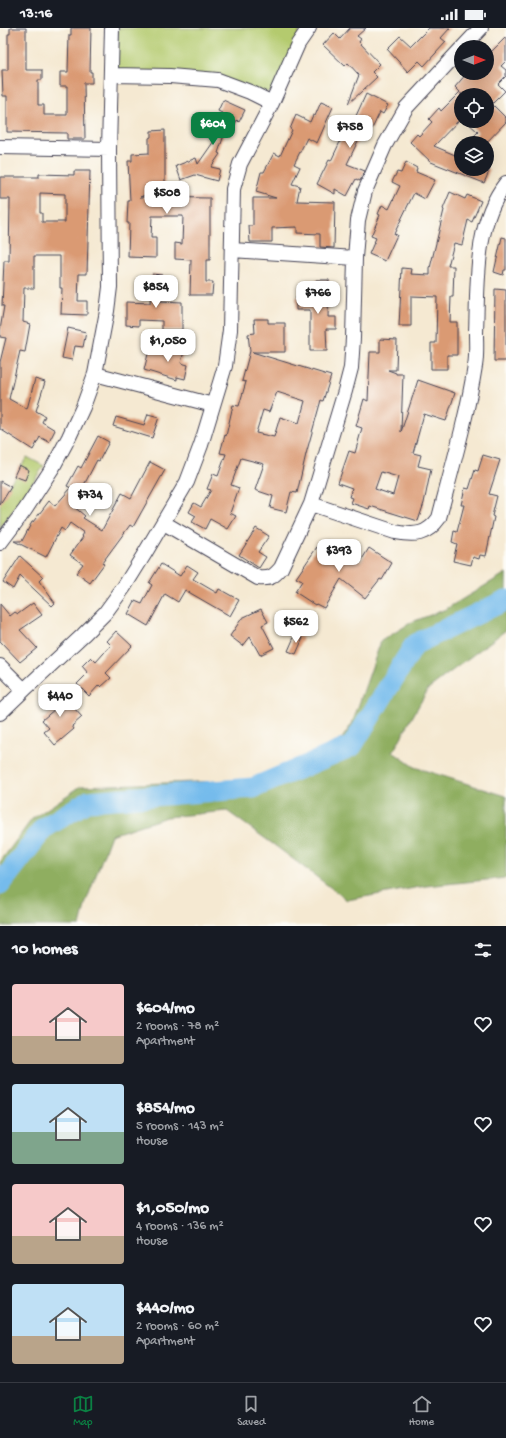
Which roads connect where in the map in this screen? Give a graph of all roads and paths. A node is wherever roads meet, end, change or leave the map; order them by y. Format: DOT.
graph roads {
  1 [pos="112,28"];
  2 [pos="309,28"];
  3 [pos="481,28"];
  4 [pos="470,40"];
  5 [pos="454,57"];
  6 [pos="111,75"];
  7 [pos="272,103"];
  8 [pos="0,147"];
  9 [pos="109,149"];
  10 [pos="506,183"];
  11 [pos="232,250"];
  12 [pos="355,258"];
  13 [pos="95,374"];
  14 [pos="213,405"];
  15 [pos="312,504"];
  16 [pos="164,522"];
  17 [pos="0,543"];
  18 [pos="0,666"];
  19 [pos="24,690"];
  20 [pos="0,714"];
  1 -- 6 [label="street"];
  2 -- 7 [label="street"];
  3 -- 4 [label="street"];
  5 -- 12 [label="street"];
  6 -- 7 [label="street"];
  6 -- 9 [label="street"];
  7 -- 11 [label="street"];
  8 -- 9 [label="street"];
  9 -- 13 [label="street"];
  10 -- 15 [label="street"];
  11 -- 12 [label="street"];
  11 -- 14 [label="street"];
  12 -- 15 [label="street"];
  13 -- 14 [label="street"];
  13 -- 17 [label="street"];
  14 -- 16 [label="street"];
  15 -- 16 [label="street"];
  16 -- 19 [label="street"];
  18 -- 19 [label="street"];
  19 -- 20 [label="street"];
}
